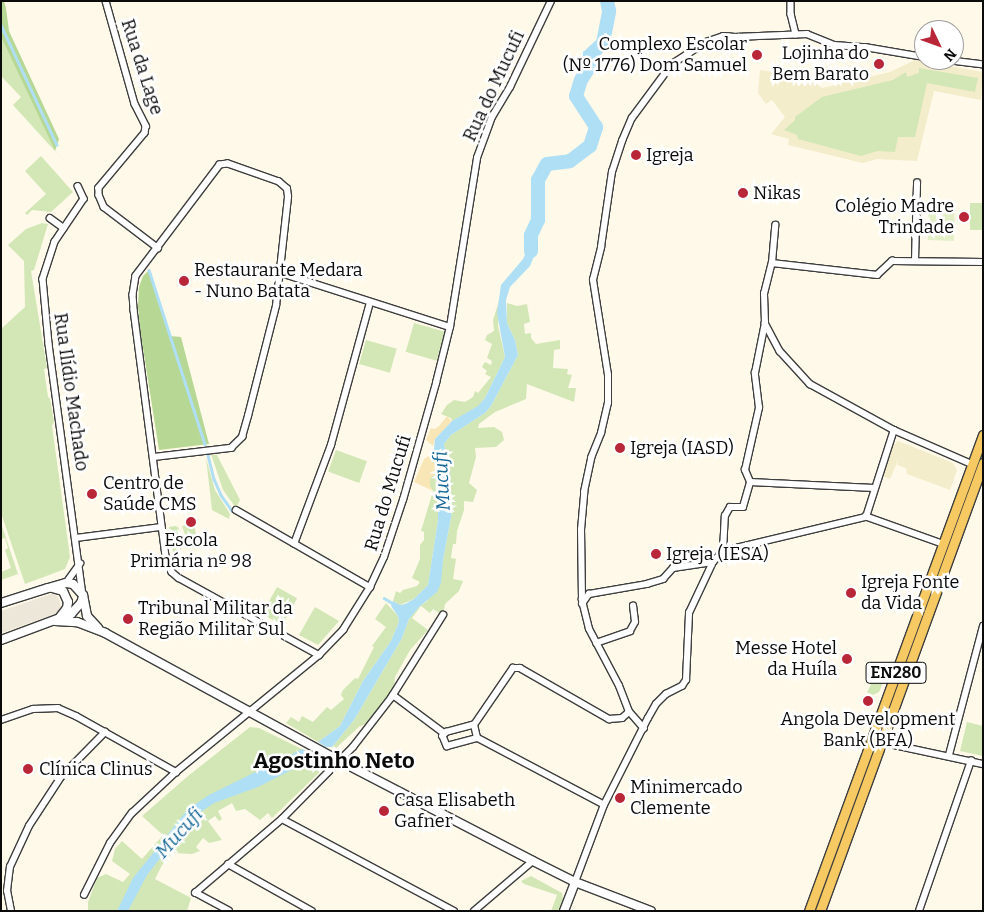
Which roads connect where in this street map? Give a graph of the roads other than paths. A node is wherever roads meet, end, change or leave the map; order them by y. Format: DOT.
graph roads {
  1 [pos="106,1"];
  2 [pos="551,1"];
  3 [pos="792,1"];
  4 [pos="796,34"];
  5 [pos="914,55"];
  6 [pos="964,62"];
  7 [pos="983,64"];
  8 [pos="917,183"];
  9 [pos="78,186"];
  10 [pos="50,218"];
  11 [pos="775,225"];
  12 [pos="64,228"];
  13 [pos="158,248"];
  14 [pos="915,261"];
  15 [pos="983,262"];
  16 [pos="772,263"];
  17 [pos="281,273"];
  18 [pos="370,302"];
  19 [pos="765,323"];
  20 [pos="450,327"];
  21 [pos="894,430"];
  22 [pos="983,434"];
  23 [pos="980,452"];
  24 [pos="154,457"];
  25 [pos="983,463"];
  26 [pos="972,464"];
  27 [pos="750,482"];
  28 [pos="874,488"];
  29 [pos="236,510"];
  30 [pos="866,517"];
  31 [pos="161,527"];
  32 [pos="76,538"];
  33 [pos="294,544"];
  34 [pos="942,544"];
  35 [pos="723,551"];
  36 [pos="713,562"];
  37 [pos="80,564"];
  38 [pos="66,583"];
  39 [pos="370,587"];
  40 [pos="48,588"];
  41 [pos="84,595"];
  42 [pos="1,603"];
  43 [pos="582,604"];
  44 [pos="633,606"];
  45 [pos="443,615"];
  46 [pos="55,621"];
  47 [pos="983,626"];
  48 [pos="105,633"];
  49 [pos="1,640"];
  50 [pos="596,643"];
  51 [pos="319,655"];
  52 [pos="393,695"];
  53 [pos="629,712"];
  54 [pos="251,713"];
  55 [pos="1,720"];
  56 [pos="474,725"];
  57 [pos="644,729"];
  58 [pos="105,732"];
  59 [pos="444,733"];
  60 [pos="477,738"];
  61 [pos="876,741"];
  62 [pos="948,755"];
  63 [pos="340,760"];
  64 [pos="972,761"];
  65 [pos="983,764"];
  66 [pos="176,772"];
  67 [pos="604,805"];
  68 [pos="282,819"];
  69 [pos="533,861"];
  70 [pos="228,864"];
  71 [pos="10,867"];
  72 [pos="1,868"];
  73 [pos="575,882"];
  74 [pos="84,895"];
  75 [pos="11,911"];
  76 [pos="229,911"];
  77 [pos="312,911"];
  78 [pos="454,911"];
  79 [pos="474,911"];
  80 [pos="564,911"];
  81 [pos="651,911"];
  82 [pos="809,911"];
  83 [pos="820,911"];
  84 [pos="919,911"];
  1 -- 13 [label="street, Rua da Lage"];
  2 -- 20 [label="street, Rua do Mucufi"];
  3 -- 4 [label="street"];
  4 -- 5 [label="street"];
  4 -- 43 [label="street"];
  6 -- 7 [label="street"];
  8 -- 14 [label="street"];
  9 -- 12 [label="street, Rua Ilídio Machado"];
  10 -- 12 [label="street"];
  11 -- 16 [label="street"];
  12 -- 32 [label="street, Rua Ilídio Machado"];
  13 -- 17 [label="street"];
  13 -- 24 [label="street"];
  14 -- 15 [label="street"];
  14 -- 16 [label="street"];
  16 -- 19 [label="street"];
  17 -- 18 [label="street"];
  17 -- 24 [label="street"];
  18 -- 20 [label="street"];
  18 -- 33 [label="street"];
  19 -- 21 [label="street"];
  19 -- 27 [label="street"];
  20 -- 39 [label="street, Rua do Mucufi"];
  21 -- 26 [label="street"];
  21 -- 28 [label="street"];
  22 -- 23 [label="main road, EN280"];
  23 -- 26 [label="main road, EN280"];
  24 -- 31 [label="street"];
  25 -- 61 [label="main road, EN280"];
  26 -- 34 [label="main road, EN280"];
  27 -- 28 [label="street"];
  27 -- 35 [label="street"];
  28 -- 30 [label="street"];
  29 -- 33 [label="street"];
  30 -- 34 [label="street"];
  30 -- 35 [label="street"];
  31 -- 32 [label="street"];
  31 -- 51 [label="street"];
  32 -- 37 [label="street, Rua Ilídio Machado"];
  33 -- 39 [label="street"];
  34 -- 61 [label="main road, EN280"];
  35 -- 36 [label="street"];
  36 -- 43 [label="street"];
  36 -- 57 [label="street"];
  37 -- 38 [label="street"];
  37 -- 41 [label="street, Rua Ilídio Machado"];
  38 -- 40 [label="street"];
  38 -- 41 [label="street"];
  39 -- 51 [label="street, Rua do Mucufi"];
  40 -- 42 [label="street"];
  40 -- 46 [label="street"];
  41 -- 46 [label="street"];
  41 -- 48 [label="street"];
  43 -- 50 [label="street"];
  44 -- 50 [label="street"];
  45 -- 52 [label="street"];
  46 -- 48 [label="street"];
  46 -- 49 [label="street"];
  47 -- 62 [label="street"];
  48 -- 54 [label="street"];
  50 -- 53 [label="street"];
  51 -- 54 [label="street, Rua do Mucufi"];
  52 -- 59 [label="street"];
  52 -- 63 [label="street"];
  53 -- 56 [label="street"];
  53 -- 57 [label="street"];
  54 -- 63 [label="street"];
  54 -- 66 [label="street, Rua do Mucufi"];
  55 -- 58 [label="street"];
  56 -- 59 [label="street"];
  56 -- 60 [label="street"];
  57 -- 67 [label="street"];
  58 -- 66 [label="street"];
  58 -- 71 [label="street"];
  59 -- 60 [label="street"];
  60 -- 67 [label="street"];
  61 -- 62 [label="street"];
  61 -- 82 [label="main road, EN280"];
  61 -- 83 [label="main road, EN280"];
  62 -- 64 [label="street"];
  63 -- 68 [label="street"];
  63 -- 69 [label="street"];
  64 -- 65 [label="street"];
  64 -- 84 [label="street"];
  66 -- 74 [label="street, Rua do Mucufi"];
  67 -- 73 [label="street"];
  68 -- 70 [label="street"];
  68 -- 78 [label="street"];
  69 -- 73 [label="street"];
  69 -- 79 [label="street"];
  70 -- 76 [label="street"];
  70 -- 77 [label="street"];
  71 -- 72 [label="street"];
  71 -- 75 [label="street"];
  73 -- 80 [label="street"];
  73 -- 81 [label="street"];
}
